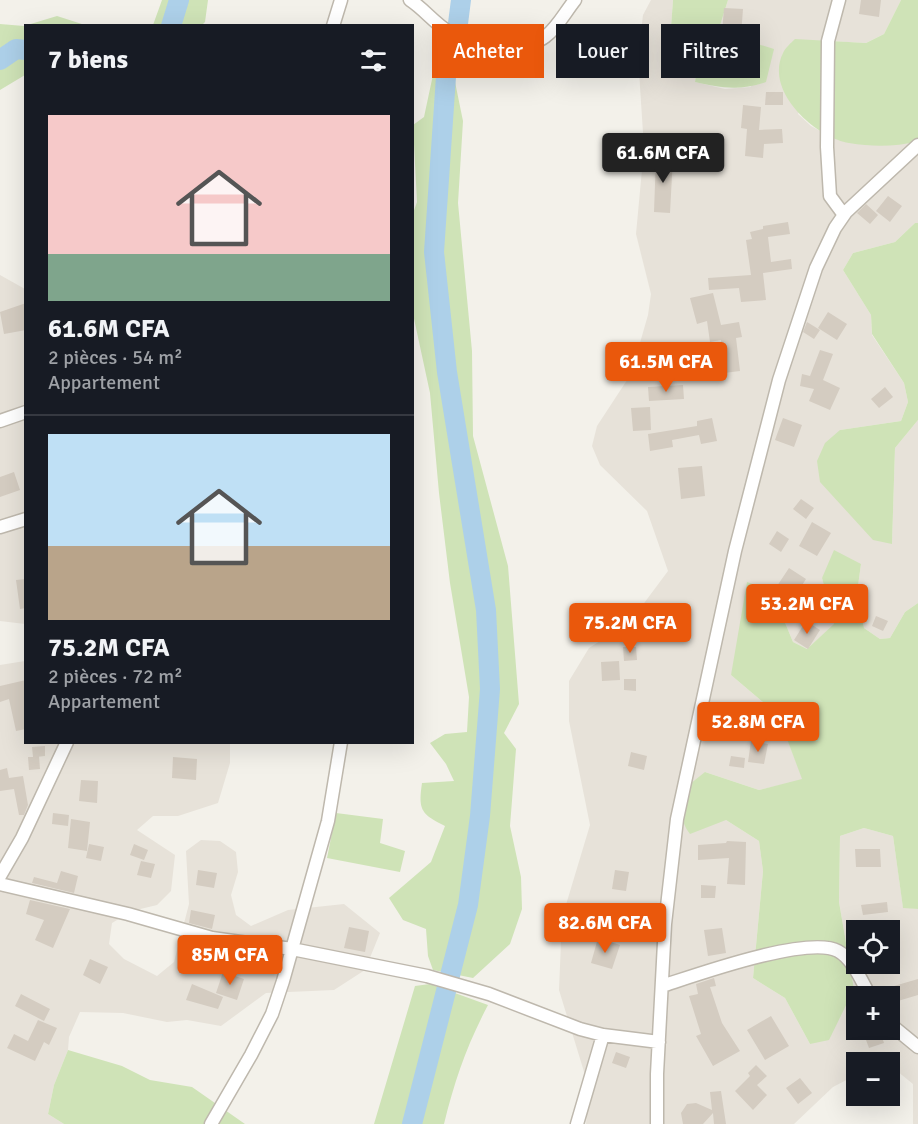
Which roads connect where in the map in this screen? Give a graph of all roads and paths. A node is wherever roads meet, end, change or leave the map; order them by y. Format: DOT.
graph roads {
  1 [pos="354,0"];
  2 [pos="410,0"];
  3 [pos="575,0"];
  4 [pos="839,0"];
  5 [pos="341,3"];
  6 [pos="334,24"];
  7 [pos="918,146"];
  8 [pos="844,215"];
  9 [pos="24,413"];
  10 [pos="0,422"];
  11 [pos="24,520"];
  12 [pos="0,527"];
  13 [pos="66,744"];
  14 [pos="341,744"];
  15 [pos="0,876"];
  16 [pos="0,884"];
  17 [pos="291,949"];
  18 [pos="662,986"];
  19 [pos="864,986"];
  20 [pos="900,1032"];
  21 [pos="603,1035"];
  22 [pos="659,1042"];
  23 [pos="918,1047"];
  24 [pos="211,1124"];
  25 [pos="577,1124"];
  26 [pos="657,1124"];
  1 -- 5 [label="street"];
  2 -- 3 [label="street"];
  4 -- 8 [label="street"];
  5 -- 6 [label="street"];
  7 -- 8 [label="street"];
  8 -- 18 [label="street"];
  9 -- 10 [label="street"];
  11 -- 12 [label="street"];
  13 -- 15 [label="street"];
  14 -- 17 [label="street"];
  16 -- 17 [label="street"];
  17 -- 21 [label="street"];
  17 -- 24 [label="street"];
  18 -- 19 [label="street"];
  18 -- 22 [label="street"];
  20 -- 23 [label="street"];
  21 -- 22 [label="street"];
  21 -- 25 [label="street"];
  22 -- 26 [label="street"];
}
